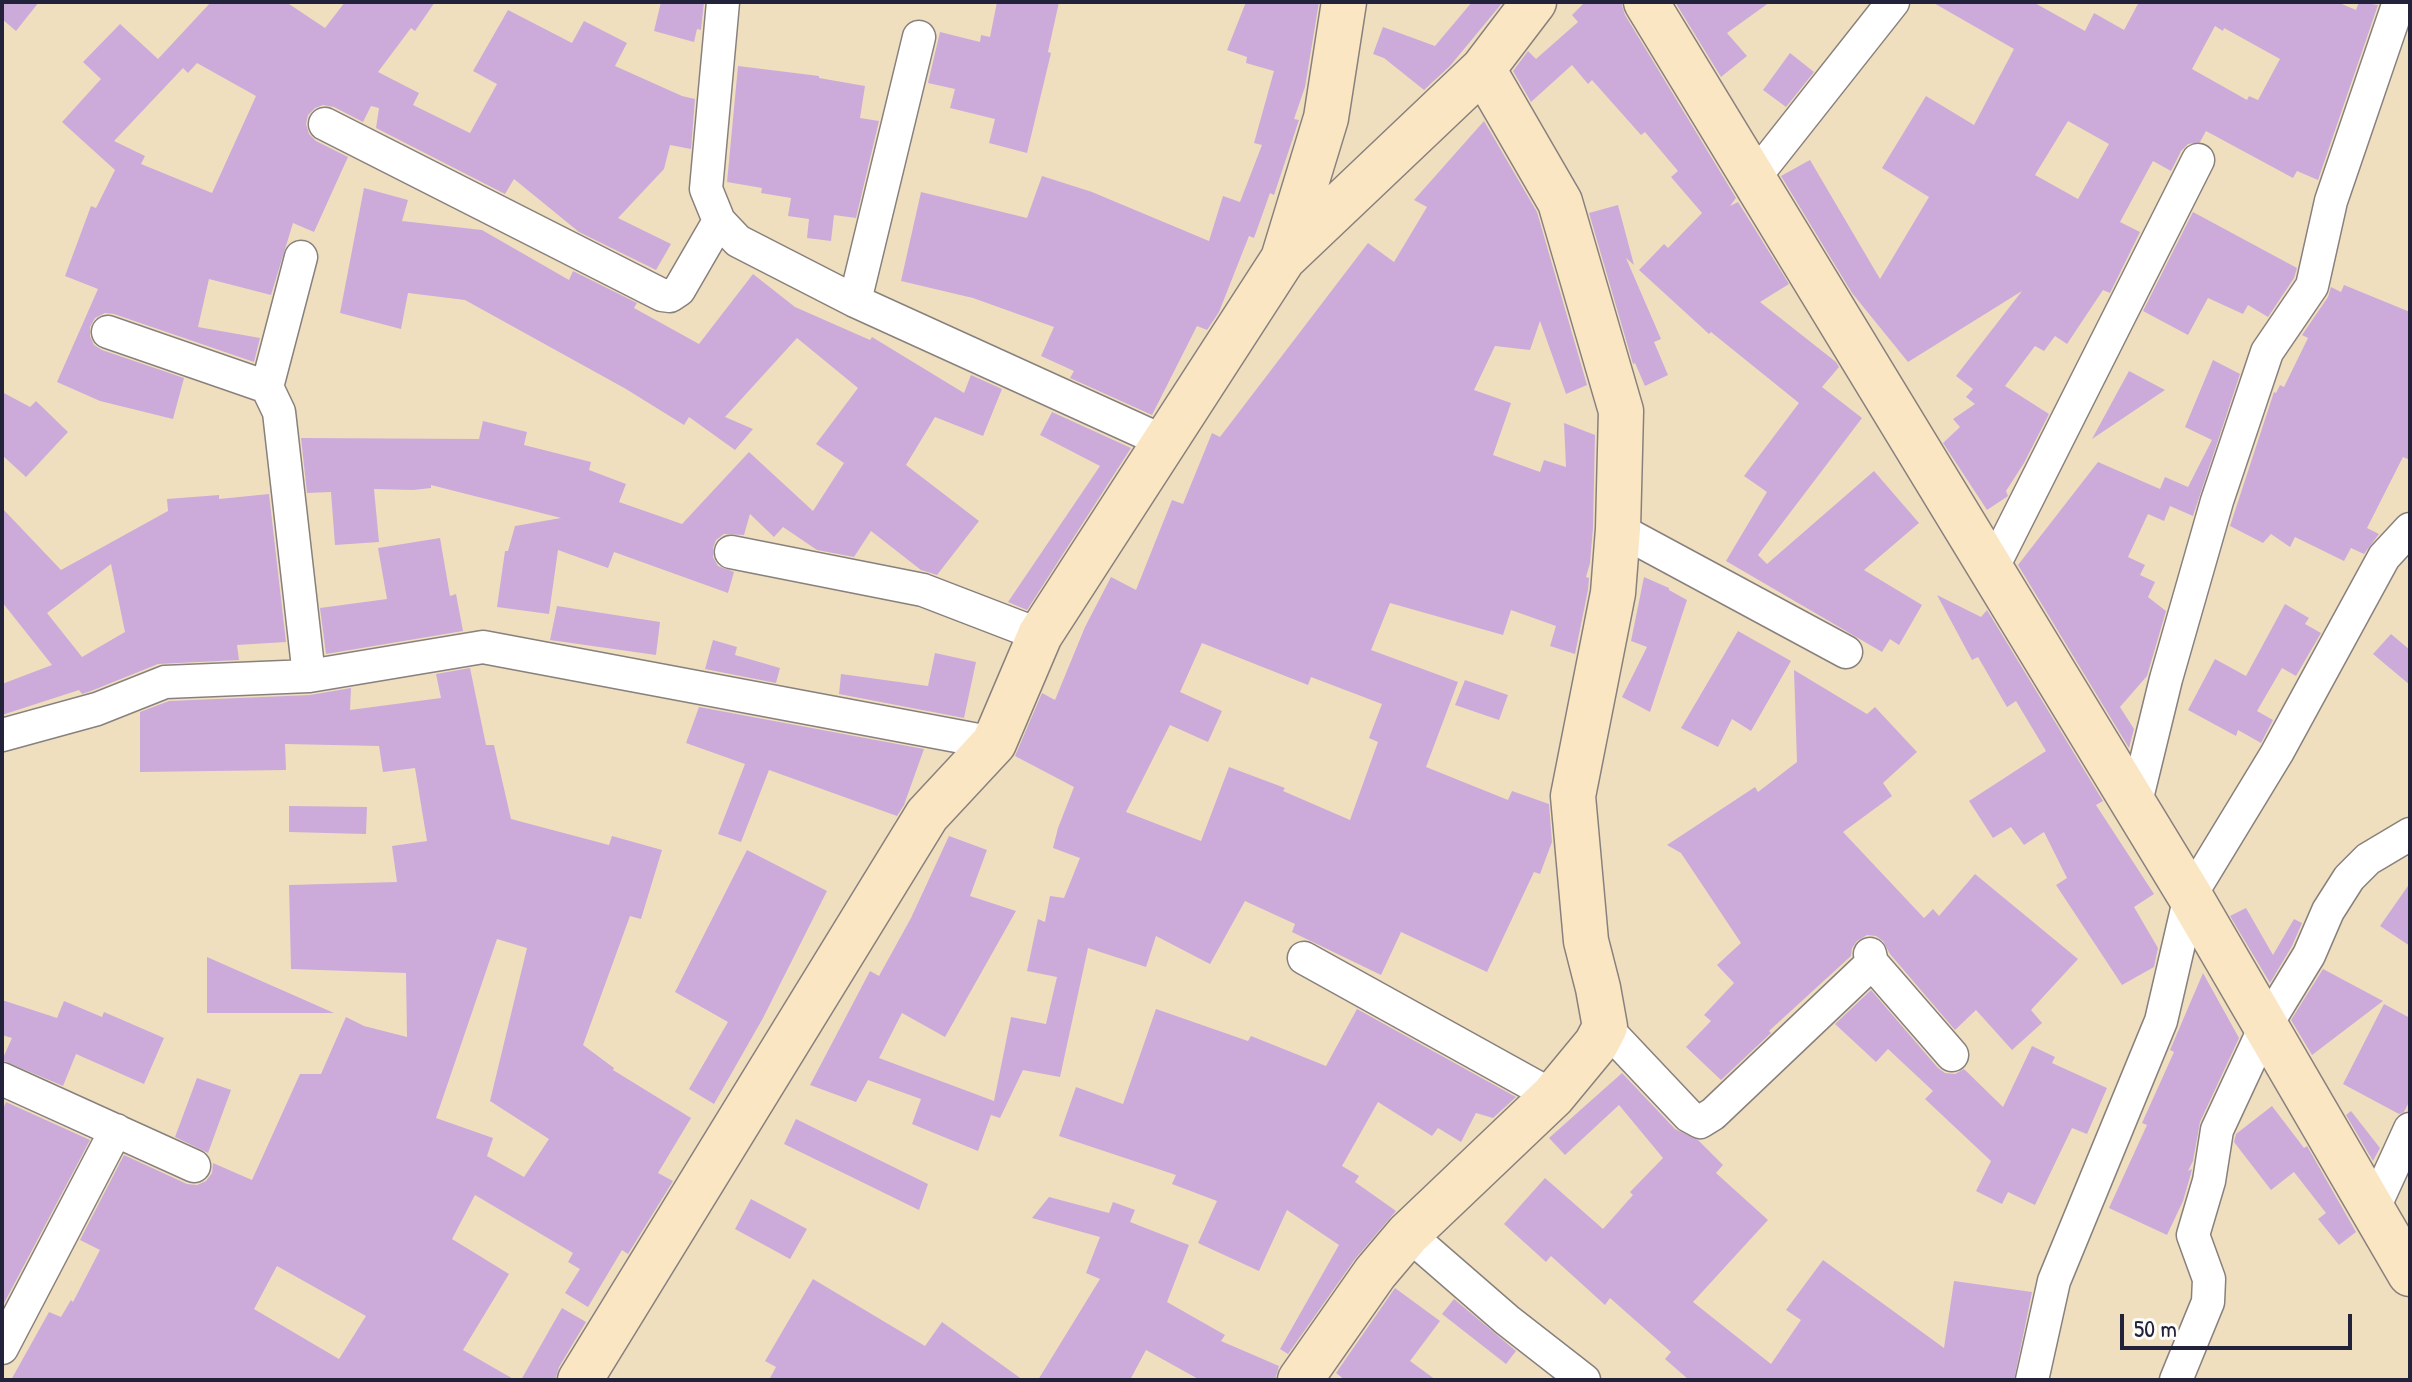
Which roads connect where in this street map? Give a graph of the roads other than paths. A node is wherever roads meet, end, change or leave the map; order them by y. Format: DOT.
graph roads {
  1 [pos="723,2"];
  2 [pos="1344,2"];
  3 [pos="1534,2"];
  4 [pos="1646,2"];
  5 [pos="1893,2"];
  6 [pos="2399,2"];
  7 [pos="919,37"];
  8 [pos="1483,69"];
  9 [pos="325,124"];
  10 [pos="2198,160"];
  11 [pos="1754,178"];
  12 [pos="719,221"];
  13 [pos="301,257"];
  14 [pos="1283,259"];
  15 [pos="855,301"];
  16 [pos="108,332"];
  17 [pos="267,387"];
  18 [pos="1165,442"];
  19 [pos="1618,529"];
  20 [pos="2410,529"];
  21 [pos="731,552"];
  22 [pos="1992,569"];
  23 [pos="1040,635"];
  24 [pos="1846,652"];
  25 [pos="309,676"];
  26 [pos="2,735"];
  27 [pos="994,743"];
  28 [pos="2135,806"];
  29 [pos="2410,834"];
  30 [pos="2190,896"];
  31 [pos="1304,958"];
  32 [pos="1605,1027"];
  33 [pos="2265,1027"];
  34 [pos="1952,1055"];
  35 [pos="2,1079"];
  36 [pos="1553,1096"];
  37 [pos="2410,1129"];
  38 [pos="116,1130"];
  39 [pos="194,1166"];
  40 [pos="2373,1210"];
  41 [pos="1408,1234"];
  42 [pos="2410,1274"];
  43 [pos="2,1348"];
  44 [pos="580,1380"];
  45 [pos="1300,1380"];
  46 [pos="1584,1380"];
  47 [pos="2032,1380"];
  48 [pos="2176,1380"];
  1 -- 12 [label="street"];
  2 -- 14 [label="street"];
  3 -- 8 [label="street"];
  4 -- 11 [label="street"];
  5 -- 11 [label="street"];
  6 -- 28 [label="street"];
  7 -- 15 [label="street"];
  8 -- 14 [label="street"];
  8 -- 19 [label="street"];
  9 -- 12 [label="street"];
  10 -- 22 [label="street"];
  11 -- 22 [label="street"];
  12 -- 15 [label="street"];
  13 -- 17 [label="street"];
  14 -- 18 [label="street"];
  15 -- 18 [label="street"];
  16 -- 17 [label="street"];
  17 -- 25 [label="street"];
  18 -- 23 [label="street"];
  19 -- 24 [label="street"];
  19 -- 32 [label="street"];
  20 -- 30 [label="street"];
  21 -- 23 [label="street"];
  22 -- 28 [label="street"];
  23 -- 27 [label="street"];
  25 -- 26 [label="street"];
  25 -- 27 [label="street"];
  27 -- 44 [label="street"];
  28 -- 30 [label="street"];
  29 -- 33 [label="street"];
  30 -- 33 [label="street"];
  30 -- 47 [label="street"];
  31 -- 36 [label="street"];
  32 -- 34 [label="street"];
  32 -- 36 [label="street"];
  33 -- 40 [label="street"];
  33 -- 48 [label="street"];
  35 -- 38 [label="street"];
  36 -- 41 [label="street"];
  37 -- 40 [label="street"];
  38 -- 39 [label="street"];
  38 -- 43 [label="street"];
  40 -- 42 [label="street"];
  41 -- 45 [label="street"];
  41 -- 46 [label="street"];
}
